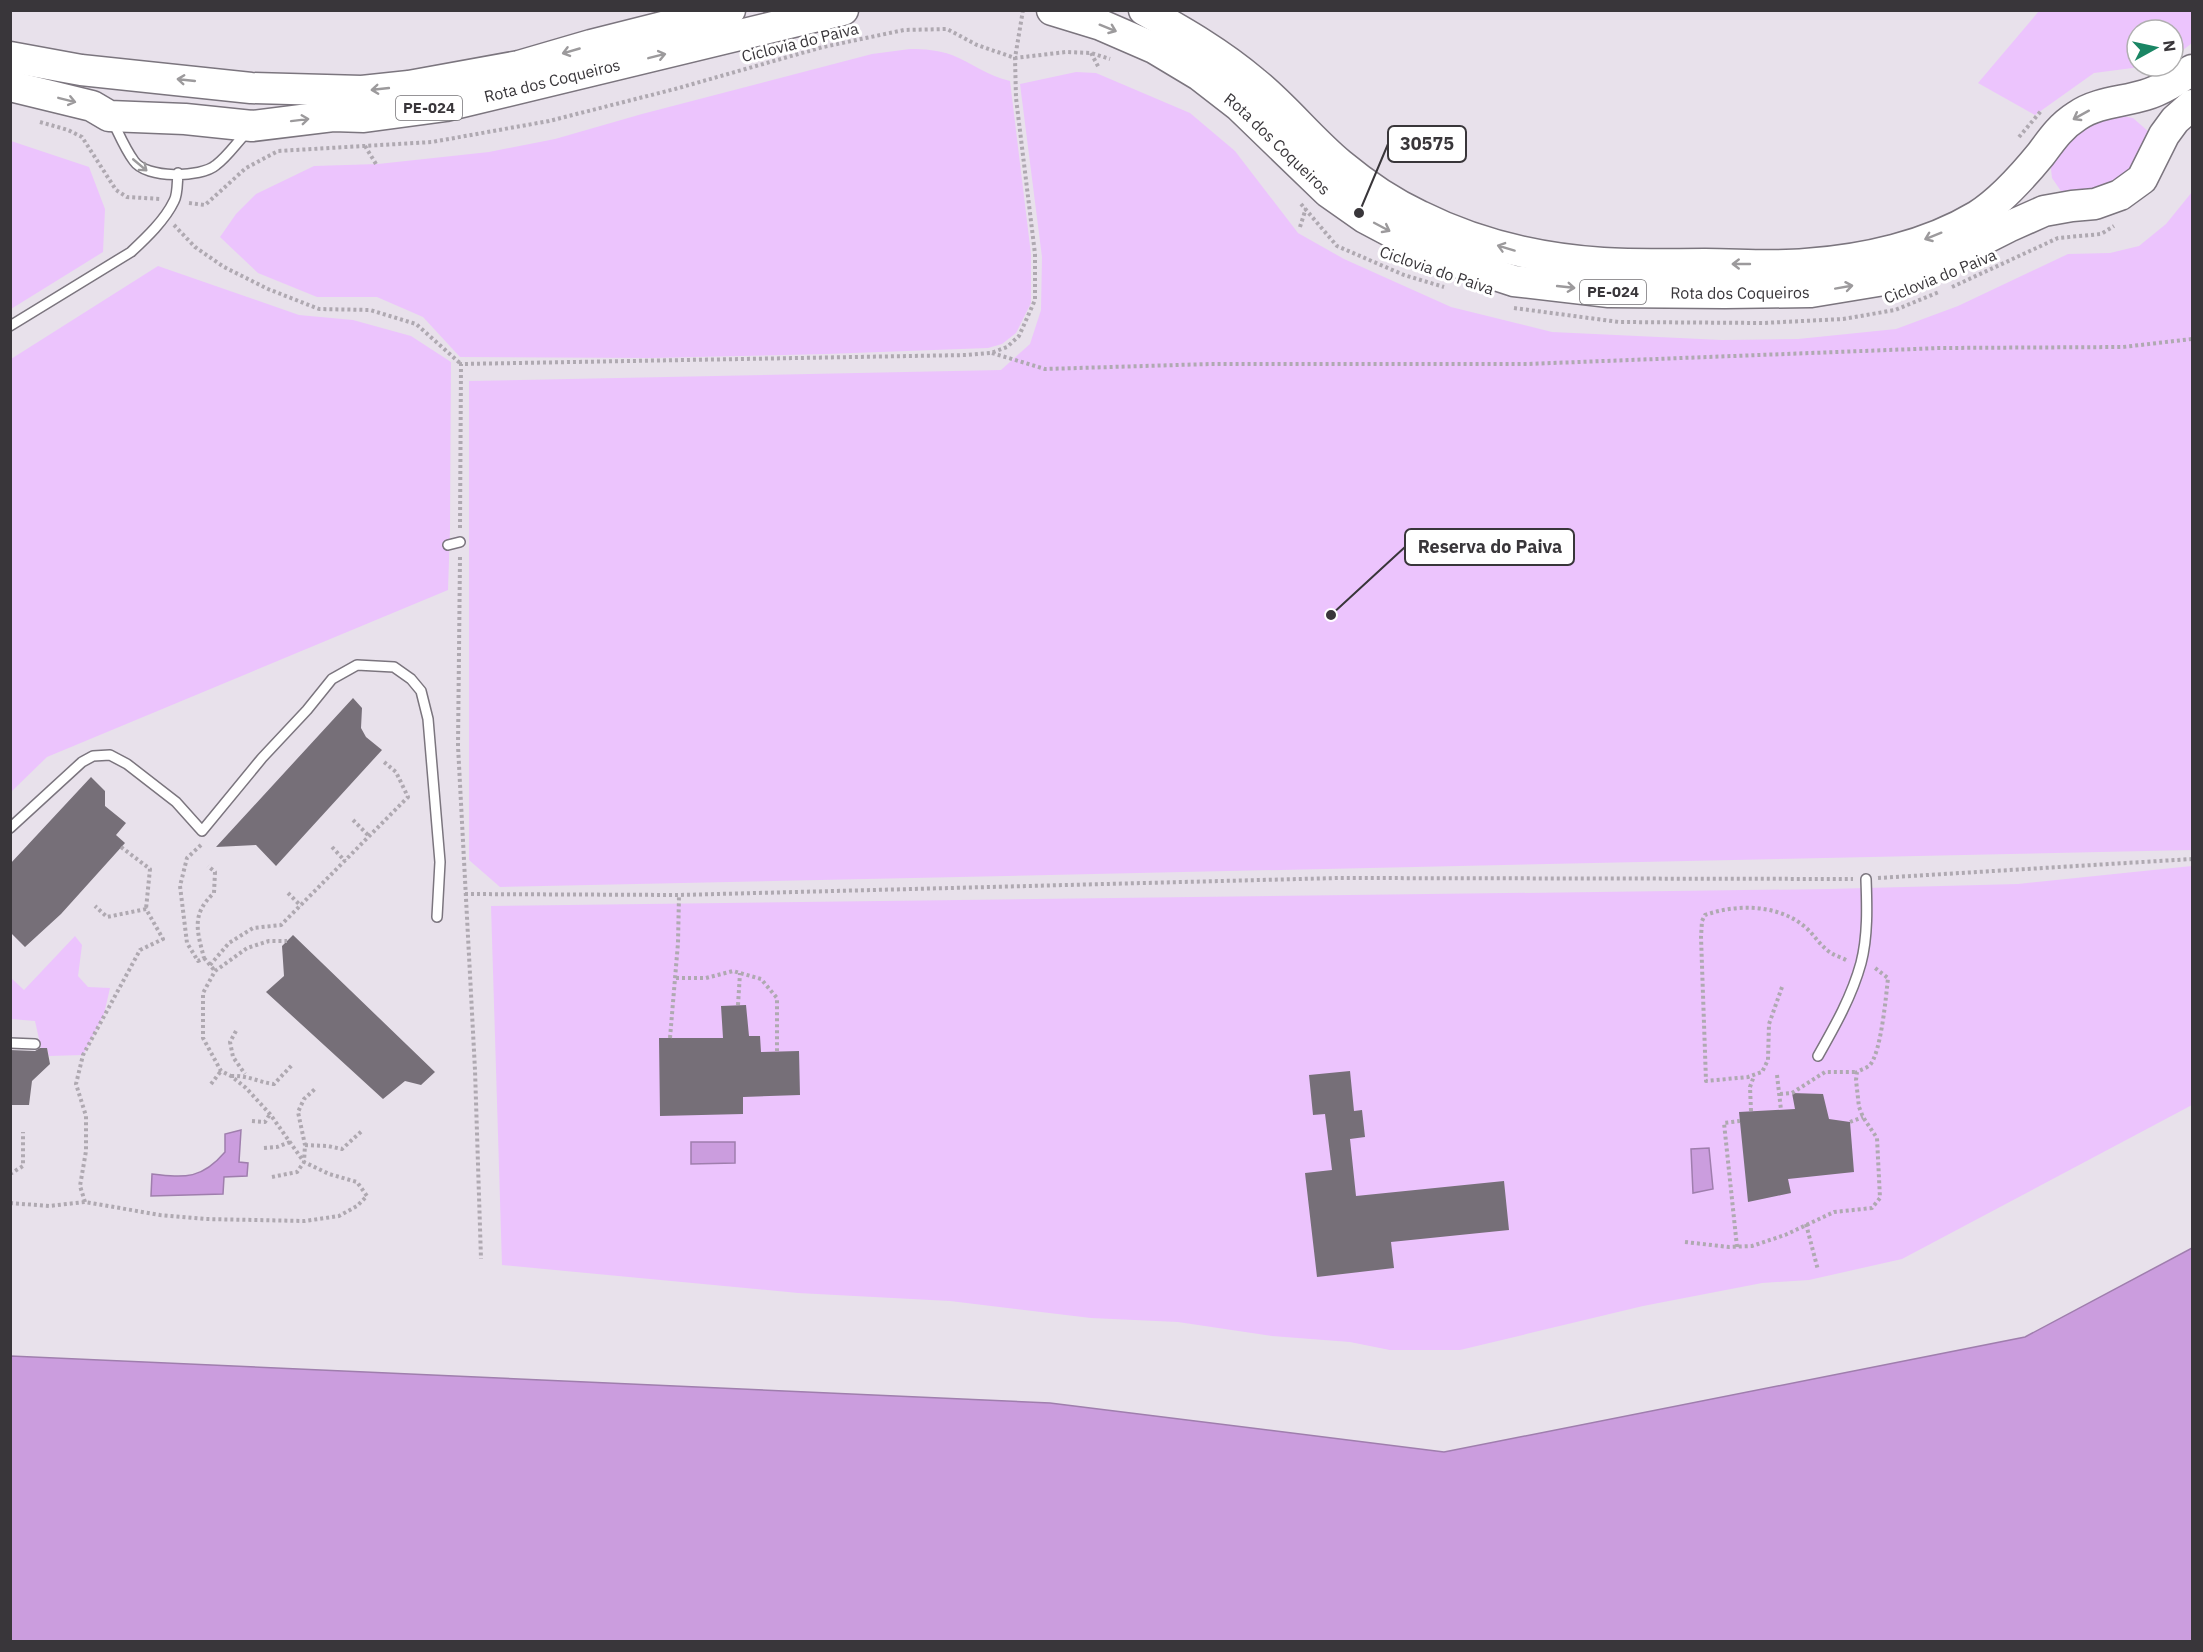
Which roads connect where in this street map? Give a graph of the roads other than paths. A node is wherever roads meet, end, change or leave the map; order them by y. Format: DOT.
graph roads {
  1 [pos="730,10"];
  2 [pos="843,10"];
  3 [pos="1052,10"];
  4 [pos="1144,10"];
  5 [pos="10,57"];
  6 [pos="2193,70"];
  7 [pos="10,86"];
  8 [pos="2121,100"];
  9 [pos="2193,105"];
  10 [pos="109,116"];
  11 [pos="252,126"];
  12 [pos="2157,145"];
  13 [pos="2029,147"];
  14 [pos="178,174"];
  15 [pos="2072,206"];
  16 [pos="10,326"];
  17 [pos="460,542"];
  18 [pos="448,545"];
  19 [pos="10,828"];
  20 [pos="1866,879"];
  21 [pos="437,916"];
  22 [pos="10,1043"];
  23 [pos="35,1044"];
  24 [pos="1818,1056"];
  1 -- 5 [label="main road, Rota dos Coqueiros / PE-024, one-way"];
  11 -- 2 [label="main road, Rota dos Coqueiros / PE-024, one-way"];
  3 -- 15 [label="main road, Rota dos Coqueiros / PE-024, one-way"];
  13 -- 4 [label="main road, Rota dos Coqueiros / PE-024, one-way"];
  6 -- 8 [label="main road, Rota dos Coqueiros / PE-024"];
  7 -- 10 [label="main road, Rota dos Coqueiros / PE-024, one-way"];
  8 -- 12 [label="main road"];
  8 -- 13 [label="main road, Rota dos Coqueiros / PE-024, one-way"];
  9 -- 12 [label="main road, Rota dos Coqueiros / PE-024"];
  10 -- 11 [label="main road, Rota dos Coqueiros / PE-024"];
  10 -- 14 [label="lane, one-way"];
  11 -- 14 [label="lane"];
  12 -- 15 [label="main road, Rota dos Coqueiros / PE-024"];
  13 -- 15 [label="main road"];
  14 -- 16 [label="lane"];
  17 -- 18 [label="lane"];
  19 -- 21 [label="lane"];
  20 -- 24 [label="lane"];
  22 -- 23 [label="lane"];
}
